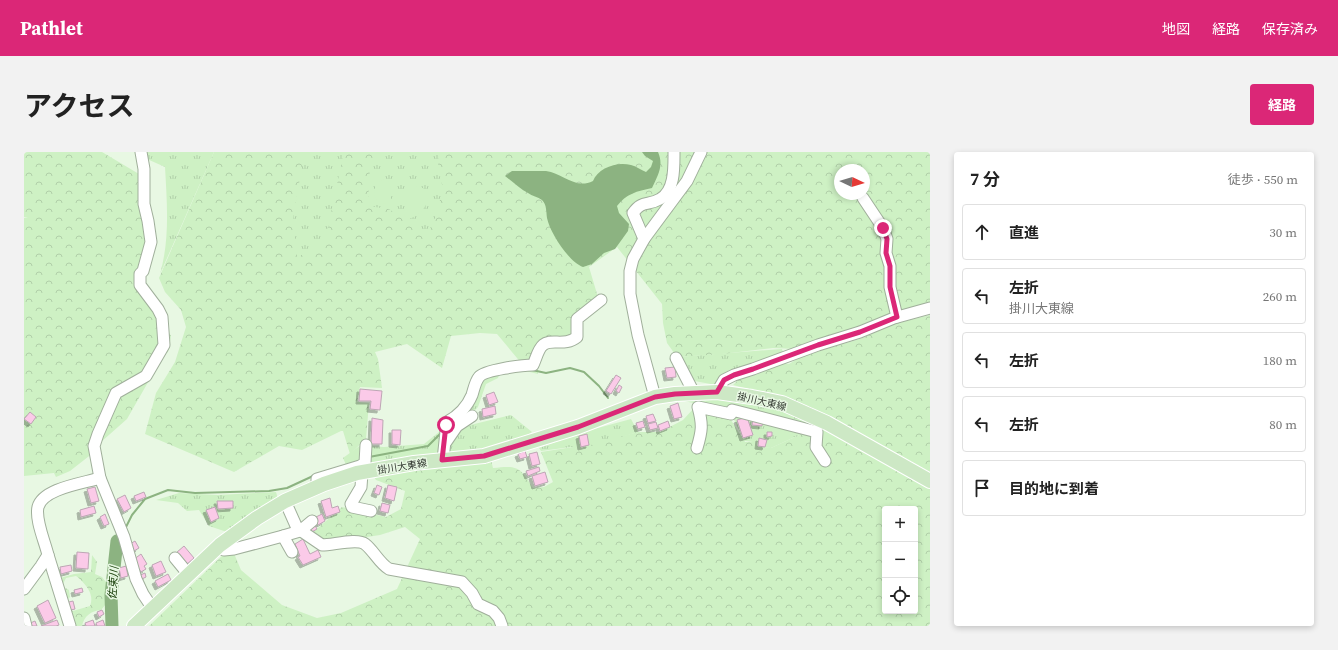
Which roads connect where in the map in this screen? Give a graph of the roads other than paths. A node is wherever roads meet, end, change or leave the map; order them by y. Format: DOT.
graph roads {
  1 [pos="141,152"];
  2 [pos="674,152"];
  3 [pos="702,152"];
  4 [pos="864,200"];
  5 [pos="644,239"];
  6 [pos="601,300"];
  7 [pos="930,308"];
  8 [pos="897,317"];
  9 [pos="676,358"];
  10 [pos="717,392"];
  11 [pos="694,393"];
  12 [pos="655,397"];
  13 [pos="771,401"];
  14 [pos="472,416"];
  15 [pos="766,419"];
  16 [pos="444,444"];
  17 [pos="697,448"];
  18 [pos="365,459"];
  19 [pos="442,460"];
  20 [pos="826,461"];
  21 [pos="100,478"];
  22 [pos="930,481"];
  23 [pos="285,501"];
  24 [pos="371,510"];
  25 [pos="312,521"];
  26 [pos="300,531"];
  27 [pos="283,536"];
  28 [pos="218,547"];
  29 [pos="292,552"];
  30 [pos="48,555"];
  31 [pos="175,558"];
  32 [pos="189,575"];
  33 [pos="24,588"];
  34 [pos="153,609"];
  35 [pos="24,618"];
  36 [pos="26,626"];
  37 [pos="70,626"];
  38 [pos="134,626"];
  39 [pos="502,626"];
  1 -- 21 [label="street"];
  2 -- 5 [label="street"];
  3 -- 5 [label="street"];
  4 -- 8 [label="street"];
  5 -- 12 [label="street"];
  6 -- 16 [label="street"];
  7 -- 8 [label="street"];
  8 -- 10 [label="street"];
  9 -- 11 [label="street"];
  10 -- 11 [label="main road, 掛川大東線"];
  10 -- 13 [label="main road, 掛川大東線"];
  11 -- 12 [label="main road, 掛川大東線"];
  12 -- 19 [label="main road, 掛川大東線"];
  13 -- 15 [label="street"];
  13 -- 22 [label="main road, 掛川大東線"];
  14 -- 16 [label="street"];
  15 -- 17 [label="street"];
  15 -- 20 [label="street"];
  16 -- 19 [label="street"];
  18 -- 19 [label="main road, 掛川大東線"];
  18 -- 23 [label="main road, 掛川大東線"];
  18 -- 24 [label="street"];
  21 -- 30 [label="street"];
  21 -- 34 [label="street"];
  23 -- 26 [label="street"];
  23 -- 28 [label="main road, 掛川大東線"];
  25 -- 26 [label="street"];
  26 -- 27 [label="street"];
  26 -- 39 [label="street"];
  27 -- 28 [label="street"];
  27 -- 29 [label="street"];
  28 -- 32 [label="main road, 掛川大東線"];
  30 -- 33 [label="street"];
  30 -- 37 [label="street"];
  31 -- 32 [label="street"];
  32 -- 34 [label="main road, 掛川大東線"];
  34 -- 38 [label="main road, 掛川大東線"];
  35 -- 36 [label="street"];
}
